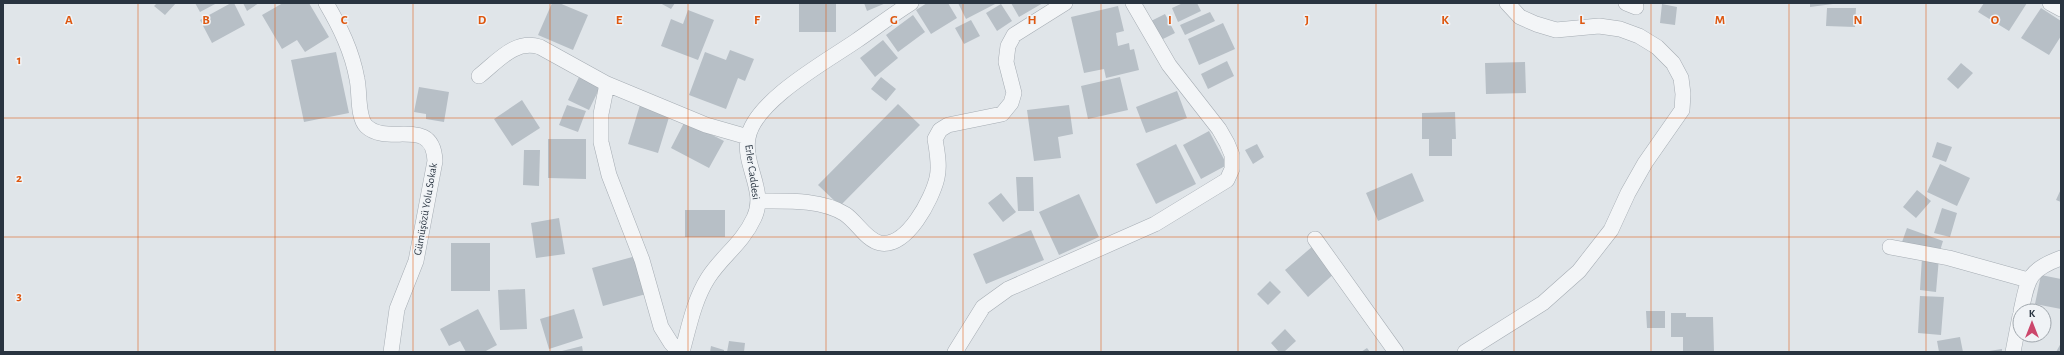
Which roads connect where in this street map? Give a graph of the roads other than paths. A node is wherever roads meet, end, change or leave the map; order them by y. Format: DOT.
graph roads {
  1 [pos="326,3"];
  2 [pos="911,3"];
  3 [pos="1064,3"];
  4 [pos="1134,3"];
  5 [pos="1507,3"];
  6 [pos="2050,3"];
  7 [pos="2061,9"];
  8 [pos="479,76"];
  9 [pos="607,84"];
  10 [pos="748,137"];
  11 [pos="758,201"];
  12 [pos="1316,239"];
  13 [pos="1890,247"];
  14 [pos="2061,258"];
  15 [pos="2028,280"];
  16 [pos="2023,303"];
  17 [pos="391,352"];
  18 [pos="679,352"];
  19 [pos="682,352"];
  20 [pos="955,352"];
  21 [pos="1396,352"];
  22 [pos="1465,352"];
  1 -- 17 [label="street, Gümüşözü Yolu Sokak"];
  2 -- 10 [label="street, Erler Caddesi"];
  3 -- 11 [label="street"];
  4 -- 20 [label="street"];
  5 -- 22 [label="street"];
  6 -- 7 [label="street"];
  8 -- 9 [label="street"];
  9 -- 10 [label="street"];
  9 -- 18 [label="street"];
  10 -- 11 [label="street, Erler Caddesi"];
  11 -- 19 [label="street, Erler Caddesi"];
  12 -- 21 [label="street"];
  13 -- 15 [label="street"];
  14 -- 15 [label="street"];
  15 -- 16 [label="street"];
}
